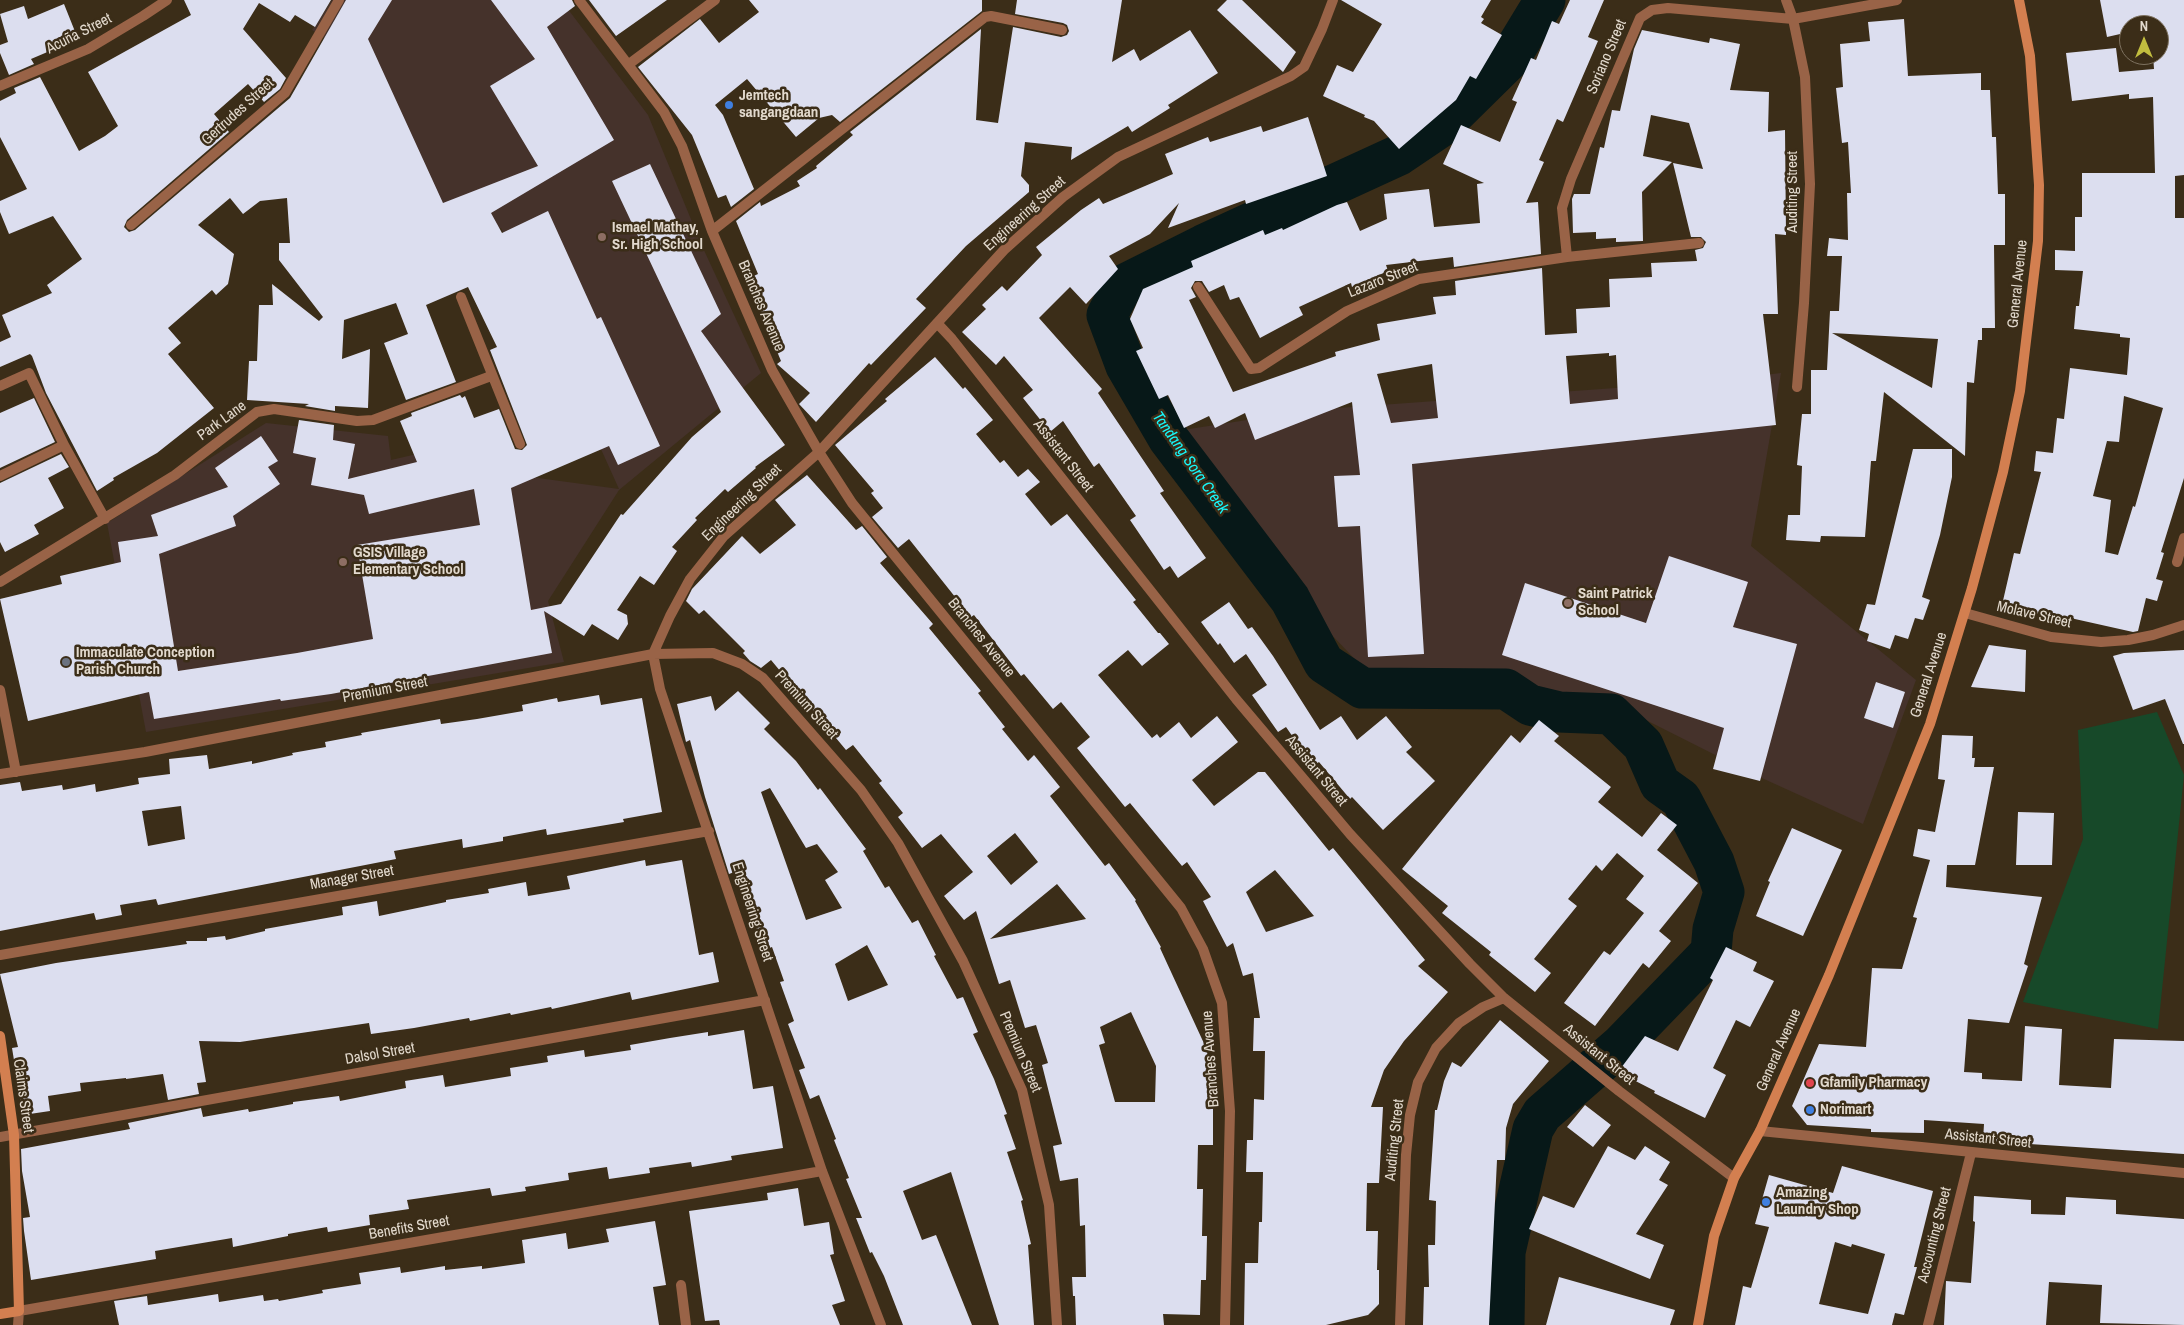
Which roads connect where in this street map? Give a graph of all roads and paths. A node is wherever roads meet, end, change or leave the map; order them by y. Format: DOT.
graph roads {
  1 [pos="167,0"];
  2 [pos="339,0"];
  3 [pos="579,0"];
  4 [pos="715,0"];
  5 [pos="1333,0"];
  6 [pos="1786,0"];
  7 [pos="1897,0"];
  8 [pos="2019,0"];
  9 [pos="1793,19"];
  10 [pos="1062,30"];
  11 [pos="630,64"];
  12 [pos="0,86"];
  13 [pos="130,225"];
  14 [pos="712,231"];
  15 [pos="1699,243"];
  16 [pos="1567,257"];
  17 [pos="1198,287"];
  18 [pos="461,297"];
  19 [pos="937,323"];
  20 [pos="491,376"];
  21 [pos="0,386"];
  22 [pos="1797,387"];
  23 [pos="520,444"];
  24 [pos="64,446"];
  25 [pos="819,452"];
  26 [pos="0,476"];
  27 [pos="104,519"];
  28 [pos="2184,538"];
  29 [pos="2177,562"];
  30 [pos="0,582"];
  31 [pos="1965,613"];
  32 [pos="2184,624"];
  33 [pos="653,654"];
  34 [pos="0,690"];
  35 [pos="16,772"];
  36 [pos="0,774"];
  37 [pos="709,831"];
  38 [pos="0,955"];
  39 [pos="1504,998"];
  40 [pos="765,1000"];
  41 [pos="0,1036"];
  42 [pos="1760,1131"];
  43 [pos="14,1135"];
  44 [pos="0,1137"];
  45 [pos="1971,1153"];
  46 [pos="822,1171"];
  47 [pos="2184,1173"];
  48 [pos="1734,1178"];
  49 [pos="681,1285"];
  50 [pos="19,1311"];
  51 [pos="0,1314"];
  52 [pos="18,1325"];
  53 [pos="686,1325"];
  54 [pos="880,1325"];
  55 [pos="1057,1325"];
  56 [pos="1225,1325"];
  57 [pos="1400,1325"];
  58 [pos="1698,1325"];
  59 [pos="1928,1325"];
  1 -- 12 [label="street, Acuña Street"];
  2 -- 13 [label="street, Gertrudes Street"];
  3 -- 11 [label="street, Branches Avenue"];
  4 -- 11 [label="street"];
  5 -- 19 [label="street, Engineering Street"];
  6 -- 9 [label="street, Auditing Street"];
  7 -- 9 [label="street, Soriano Street"];
  8 -- 31 [label="street, General Avenue"];
  9 -- 16 [label="street, Soriano Street"];
  9 -- 22 [label="street, Auditing Street"];
  10 -- 14 [label="street"];
  11 -- 14 [label="street, Branches Avenue"];
  14 -- 25 [label="street, Branches Avenue"];
  15 -- 16 [label="street, Lazaro Street"];
  16 -- 17 [label="street, Lazaro Street"];
  18 -- 20 [label="street"];
  19 -- 25 [label="street, Engineering Street"];
  19 -- 39 [label="street, Assistant Street"];
  20 -- 23 [label="street"];
  20 -- 27 [label="street, Park Lane"];
  21 -- 24 [label="street"];
  24 -- 26 [label="street"];
  24 -- 27 [label="street"];
  25 -- 33 [label="street, Engineering Street"];
  25 -- 56 [label="street, Branches Avenue"];
  27 -- 30 [label="street, Park Lane"];
  28 -- 29 [label="street"];
  31 -- 32 [label="street, Molave Street"];
  31 -- 42 [label="street, General Avenue"];
  33 -- 35 [label="street, Premium Street"];
  33 -- 37 [label="street, Engineering Street"];
  33 -- 55 [label="street, Premium Street"];
  34 -- 35 [label="street"];
  35 -- 36 [label="street, Premium Street"];
  37 -- 38 [label="street, Manager Street"];
  37 -- 40 [label="street, Engineering Street"];
  39 -- 48 [label="street, Assistant Street"];
  39 -- 57 [label="street, Auditing Street"];
  40 -- 43 [label="street, Dalsol Street"];
  40 -- 46 [label="street, Engineering Street"];
  41 -- 43 [label="street, Claims Street"];
  42 -- 45 [label="street, Assistant Street"];
  42 -- 48 [label="street, General Avenue"];
  43 -- 44 [label="street, Dalsol Street"];
  43 -- 50 [label="street, Claims Street"];
  45 -- 47 [label="street, Assistant Street"];
  45 -- 59 [label="street, Accounting Street"];
  46 -- 50 [label="street, Benefits Street"];
  46 -- 54 [label="street, Engineering Street"];
  48 -- 58 [label="street, General Avenue"];
  49 -- 53 [label="street"];
  50 -- 51 [label="street, Benefits Street"];
  50 -- 52 [label="street"];
}
